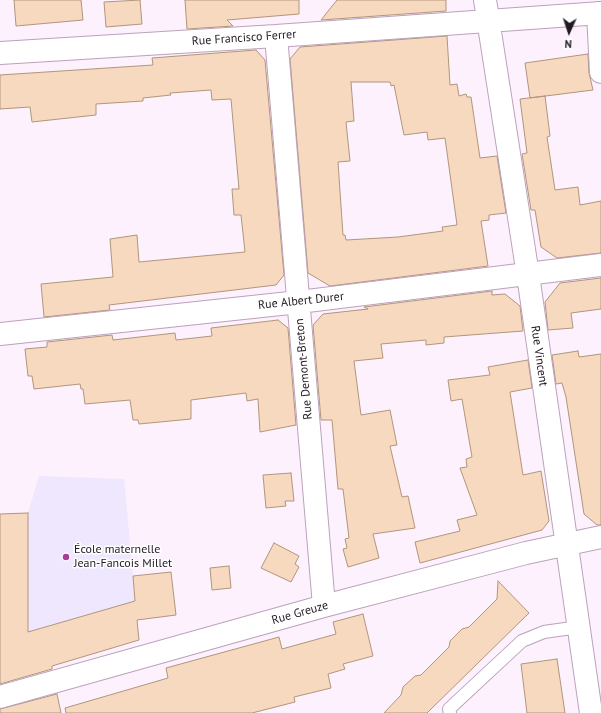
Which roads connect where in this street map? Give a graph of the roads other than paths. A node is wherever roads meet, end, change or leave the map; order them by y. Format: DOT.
graph roads {
  1 [pos="486,10"];
  2 [pos="599,13"];
  3 [pos="276,36"];
  4 [pos="0,53"];
  5 [pos="601,72"];
  6 [pos="601,265"];
  7 [pos="528,275"];
  8 [pos="299,302"];
  9 [pos="0,334"];
  10 [pos="601,537"];
  11 [pos="566,544"];
  12 [pos="324,606"];
  13 [pos="579,627"];
  14 [pos="0,697"];
  15 [pos="450,713"];
  16 [pos="591,713"];
  1 -- 2 [label="street, Rue Francisco Ferrer"];
  1 -- 3 [label="street, Rue Francisco Ferrer"];
  1 -- 7 [label="street, Rue Vincent"];
  2 -- 5 [label="street"];
  3 -- 4 [label="street, Rue Francisco Ferrer"];
  3 -- 8 [label="street, Rue Demont-Breton"];
  6 -- 7 [label="street, Rue Albert Durer"];
  7 -- 8 [label="street, Rue Albert Durer"];
  7 -- 11 [label="street, Rue Vincent"];
  8 -- 9 [label="street, Rue Albert Durer"];
  8 -- 12 [label="street, Rue Demont-Breton"];
  10 -- 11 [label="street, Rue Greuze"];
  11 -- 12 [label="street, Rue Greuze"];
  11 -- 13 [label="street, Rue Vincent"];
  12 -- 14 [label="street, Rue Greuze"];
  13 -- 15 [label="lane"];
  13 -- 16 [label="street, Rue Vincent"];
}
